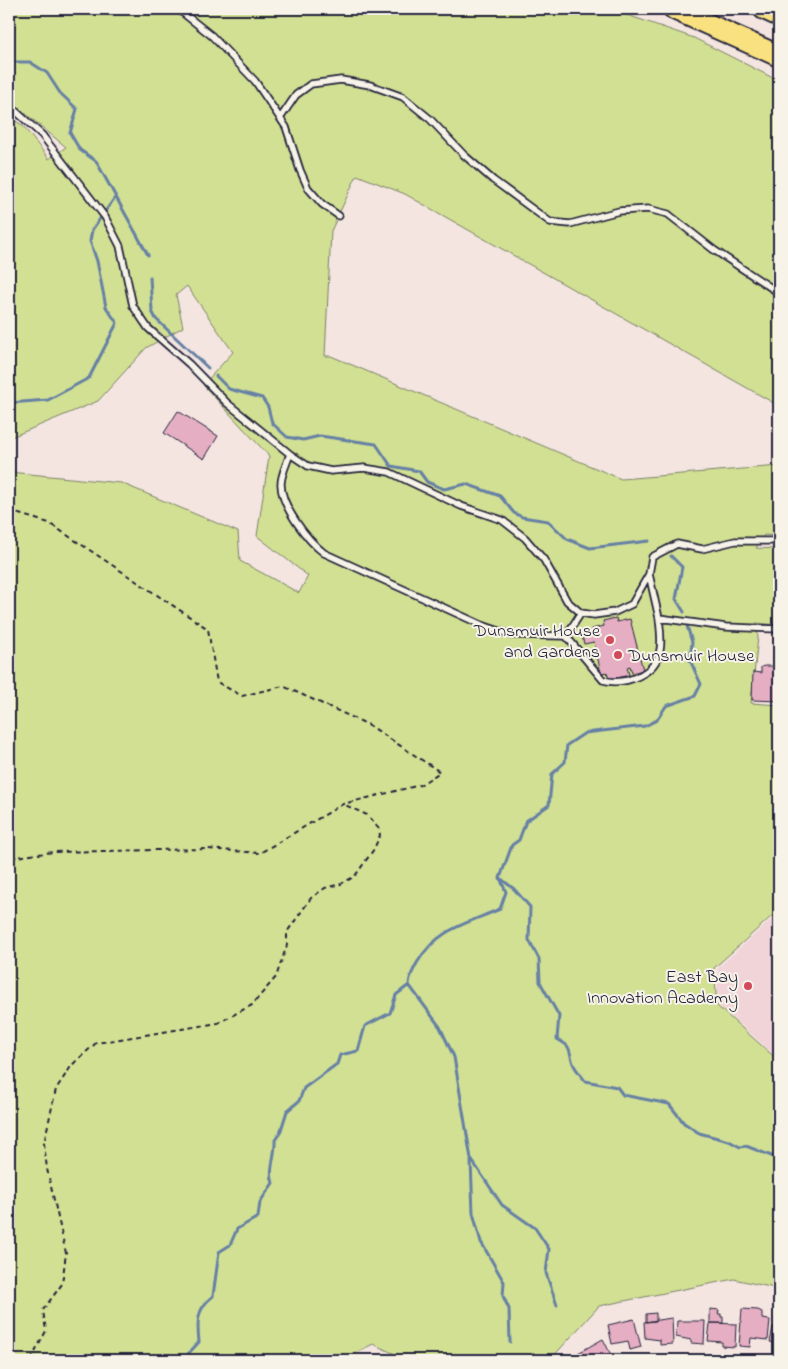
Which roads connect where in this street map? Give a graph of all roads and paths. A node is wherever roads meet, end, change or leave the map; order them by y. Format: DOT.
graph roads {
  1 [pos="178,9"];
  2 [pos="674,9"];
  3 [pos="764,9"];
  4 [pos="779,16"];
  5 [pos="779,56"];
  6 [pos="9,105"];
  7 [pos="281,117"];
  8 [pos="339,216"];
  9 [pos="779,293"];
  10 [pos="290,454"];
  11 [pos="9,511"];
  12 [pos="779,541"];
  13 [pos="649,574"];
  14 [pos="581,612"];
  15 [pos="659,618"];
  16 [pos="779,629"];
  17 [pos="566,636"];
  18 [pos="343,804"];
  19 [pos="9,858"];
  20 [pos="31,1360"];
  1 -- 7 [label="lane"];
  2 -- 5 [label="highway"];
  3 -- 4 [label="highway"];
  6 -- 10 [label="lane"];
  7 -- 8 [label="lane"];
  7 -- 9 [label="lane"];
  10 -- 14 [label="lane"];
  10 -- 17 [label="lane"];
  11 -- 18 [label="path"];
  12 -- 13 [label="lane"];
  13 -- 14 [label="lane"];
  13 -- 15 [label="lane"];
  14 -- 17 [label="lane"];
  15 -- 16 [label="lane"];
  15 -- 17 [label="lane"];
  18 -- 19 [label="path"];
  18 -- 20 [label="path"];
}
